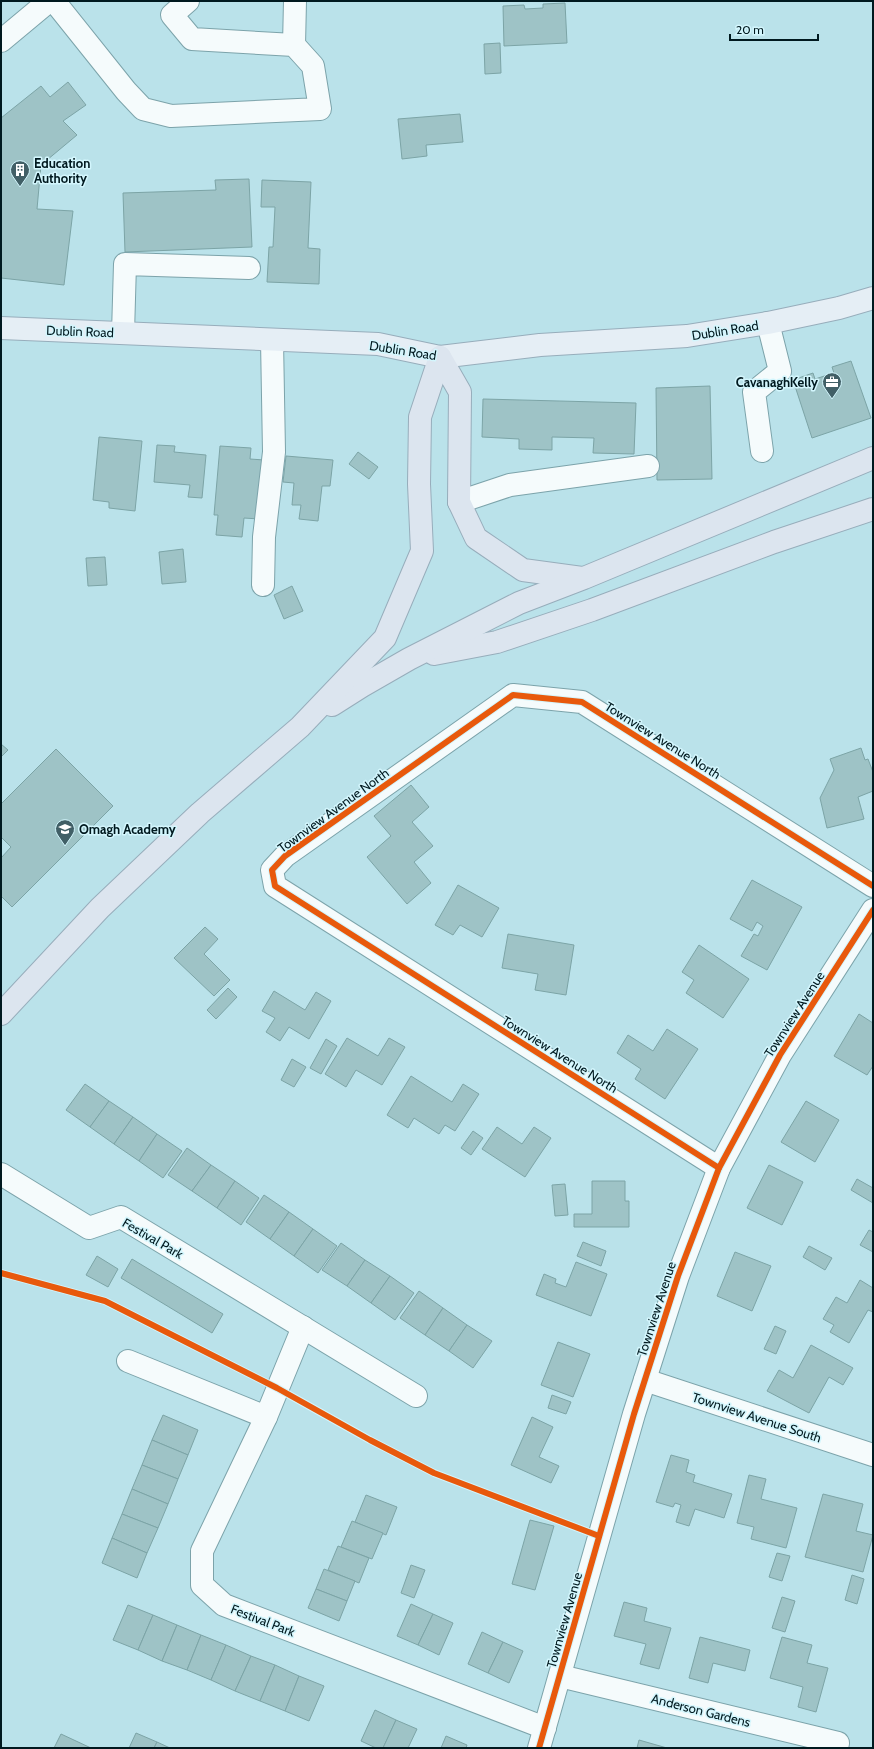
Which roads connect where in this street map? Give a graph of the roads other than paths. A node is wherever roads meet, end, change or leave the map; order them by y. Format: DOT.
graph roads {
  1 [pos="48,1"];
  2 [pos="54,1"];
  3 [pos="188,1"];
  4 [pos="295,1"];
  5 [pos="1,41"];
  6 [pos="294,45"];
  7 [pos="250,268"];
  8 [pos="873,298"];
  9 [pos="768,323"];
  10 [pos="1,328"];
  11 [pos="123,333"];
  12 [pos="272,340"];
  13 [pos="440,356"];
  14 [pos="762,451"];
  15 [pos="873,458"];
  16 [pos="648,466"];
  17 [pos="459,502"];
  18 [pos="873,509"];
  19 [pos="584,578"];
  20 [pos="263,585"];
  21 [pos="409,659"];
  22 [pos="300,727"];
  23 [pos="873,886"];
  24 [pos="870,924"];
  25 [pos="1,1014"];
  26 [pos="718,1168"];
  27 [pos="1,1174"];
  28 [pos="303,1327"];
  29 [pos="128,1361"];
  30 [pos="645,1380"];
  31 [pos="416,1396"];
  32 [pos="266,1417"];
  33 [pos="872,1453"];
  34 [pos="560,1676"];
  35 [pos="542,1738"];
  36 [pos="838,1748"];
  1 -- 5 [label="street"];
  2 -- 6 [label="street"];
  3 -- 6 [label="street"];
  4 -- 6 [label="street"];
  7 -- 11 [label="street"];
  8 -- 9 [label="main road, Dublin Road"];
  9 -- 13 [label="main road, Dublin Road"];
  9 -- 14 [label="street"];
  10 -- 11 [label="main road, Dublin Road"];
  11 -- 12 [label="main road, Dublin Road"];
  12 -- 13 [label="main road, Dublin Road"];
  12 -- 20 [label="street"];
  13 -- 17 [label="highway"];
  13 -- 22 [label="highway"];
  15 -- 19 [label="highway"];
  16 -- 17 [label="street"];
  17 -- 19 [label="highway"];
  18 -- 21 [label="highway"];
  19 -- 21 [label="highway"];
  21 -- 22 [label="highway"];
  22 -- 25 [label="highway"];
  23 -- 26 [label="street, Townview Avenue North"];
  24 -- 26 [label="street, Townview Avenue"];
  26 -- 30 [label="street, Townview Avenue"];
  27 -- 28 [label="street, Festival Park"];
  28 -- 31 [label="street, Festival Park"];
  28 -- 32 [label="street, Festival Park"];
  29 -- 32 [label="street"];
  30 -- 33 [label="street, Townview Avenue South"];
  30 -- 34 [label="street, Townview Avenue"];
  32 -- 35 [label="street, Festival Park"];
  34 -- 35 [label="street, Townview Avenue"];
  34 -- 36 [label="street, Anderson Gardens"];
}
